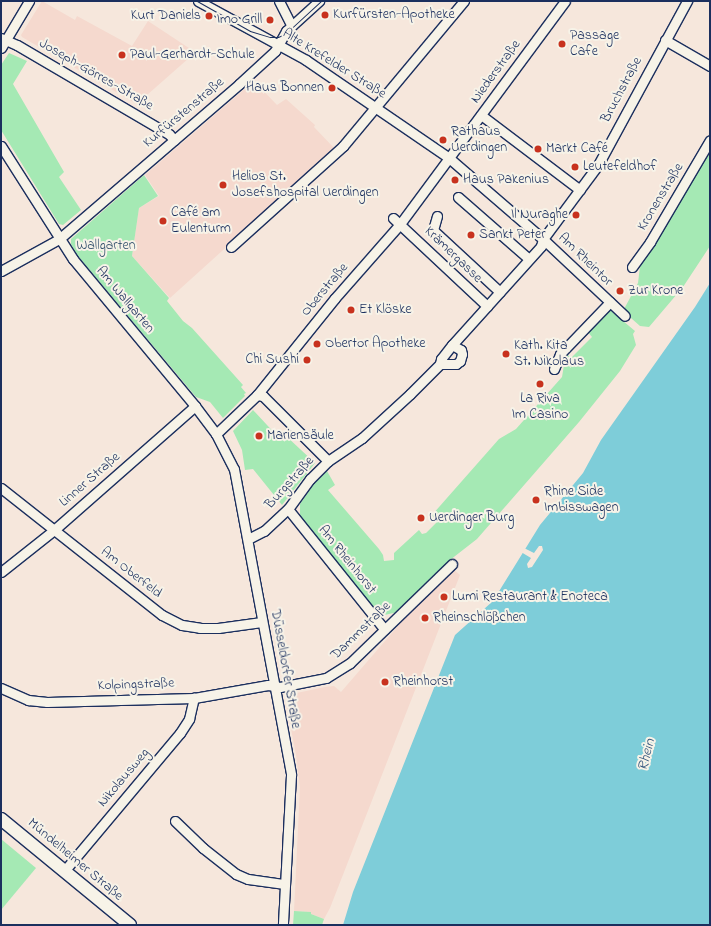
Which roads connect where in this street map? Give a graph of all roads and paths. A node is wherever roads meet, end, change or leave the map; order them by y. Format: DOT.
graph roads {
  1 [pos="30,1"];
  2 [pos="198,1"];
  3 [pos="279,1"];
  4 [pos="319,1"];
  5 [pos="464,1"];
  6 [pos="565,1"];
  7 [pos="687,1"];
  8 [pos="292,26"];
  9 [pos="665,40"];
  10 [pos="2,42"];
  11 [pos="279,45"];
  12 [pos="710,66"];
  13 [pos="376,106"];
  14 [pos="481,115"];
  15 [pos="174,140"];
  16 [pos="710,140"];
  17 [pos="1,146"];
  18 [pos="449,158"];
  19 [pos="580,190"];
  20 [pos="458,197"];
  21 [pos="437,216"];
  22 [pos="397,221"];
  23 [pos="59,239"];
  24 [pos="543,239"];
  25 [pos="231,247"];
  26 [pos="529,259"];
  27 [pos="632,267"];
  28 [pos="1,271"];
  29 [pos="500,292"];
  30 [pos="610,302"];
  31 [pos="487,306"];
  32 [pos="625,316"];
  33 [pos="452,345"];
  34 [pos="440,364"];
  35 [pos="554,369"];
  36 [pos="257,394"];
  37 [pos="195,406"];
  38 [pos="216,434"];
  39 [pos="328,460"];
  40 [pos="1,488"];
  41 [pos="288,509"];
  42 [pos="54,530"];
  43 [pos="248,539"];
  44 [pos="452,564"];
  45 [pos="1,572"];
  46 [pos="262,622"];
  47 [pos="384,629"];
  48 [pos="273,686"];
  49 [pos="1,688"];
  50 [pos="194,698"];
  51 [pos="1,819"];
  52 [pos="175,821"];
  53 [pos="65,870"];
  54 [pos="285,884"];
  55 [pos="130,925"];
  56 [pos="283,925"];
  1 -- 10 [label="street"];
  2 -- 11 [label="street, Alte Krefelder Straße"];
  3 -- 8 [label="street"];
  4 -- 8 [label="street, Kurfürstenstraße"];
  5 -- 13 [label="street"];
  6 -- 14 [label="street, Niederstraße"];
  7 -- 9 [label="street, Bruchstraße"];
  8 -- 11 [label="street, Kurfürstenstraße"];
  9 -- 12 [label="street"];
  9 -- 19 [label="street, Bruchstraße"];
  10 -- 15 [label="street, Joseph-Görres-Straße"];
  11 -- 13 [label="street, Alte Krefelder Straße"];
  11 -- 15 [label="street, Kurfürstenstraße"];
  13 -- 18 [label="street, Alte Krefelder Straße"];
  13 -- 25 [label="street"];
  14 -- 18 [label="street, Niederstraße"];
  14 -- 19 [label="street"];
  15 -- 23 [label="street, Kurfürstenstraße"];
  16 -- 27 [label="street, Kronenstraße"];
  17 -- 23 [label="street, Am Wallgarten"];
  18 -- 22 [label="street, Oberstraße"];
  18 -- 24 [label="street, Alte Krefelder Straße"];
  19 -- 24 [label="street, Bruchstraße"];
  20 -- 26 [label="street"];
  21 -- 29 [label="street"];
  22 -- 31 [label="street, Krämergasse"];
  22 -- 36 [label="street, Oberstraße"];
  23 -- 28 [label="street, Kurfürstenstraße"];
  23 -- 37 [label="street, Am Wallgarten"];
  24 -- 26 [label="street, Burgstraße"];
  24 -- 30 [label="street, Am Rheintor"];
  26 -- 29 [label="street, Burgstraße"];
  29 -- 31 [label="street, Burgstraße"];
  30 -- 32 [label="street, Am Rheintor"];
  30 -- 35 [label="street"];
  31 -- 33 [label="street, Burgstraße"];
  33 -- 34 [label="street, Burgstraße"];
  33 -- 34 [label="street"];
  34 -- 39 [label="street, Burgstraße"];
  36 -- 38 [label="street, Oberstraße"];
  36 -- 39 [label="street"];
  37 -- 38 [label="street, Am Wallgarten"];
  37 -- 42 [label="street, Linner Straße"];
  38 -- 43 [label="street, Düsseldorfer Straße"];
  39 -- 41 [label="street, Burgstraße"];
  40 -- 42 [label="street, Am Oberfeld"];
  41 -- 43 [label="street, Burgstraße"];
  41 -- 47 [label="street, Am Rheinhorst"];
  42 -- 45 [label="street, Linner Straße"];
  42 -- 46 [label="street, Am Oberfeld"];
  43 -- 46 [label="street, Düsseldorfer Straße"];
  44 -- 47 [label="street, Dammstraße"];
  46 -- 48 [label="street, Düsseldorfer Straße"];
  47 -- 48 [label="street, Dammstraße"];
  48 -- 50 [label="street, Kolpingstraße"];
  48 -- 54 [label="street, Düsseldorfer Straße"];
  49 -- 50 [label="street, Kolpingstraße"];
  50 -- 53 [label="street, Nikolausweg"];
  51 -- 53 [label="main road, Mündelheimer Straße"];
  52 -- 54 [label="street"];
  53 -- 55 [label="main road, Mündelheimer Straße"];
  54 -- 56 [label="street, Düsseldorfer Straße"];
}
